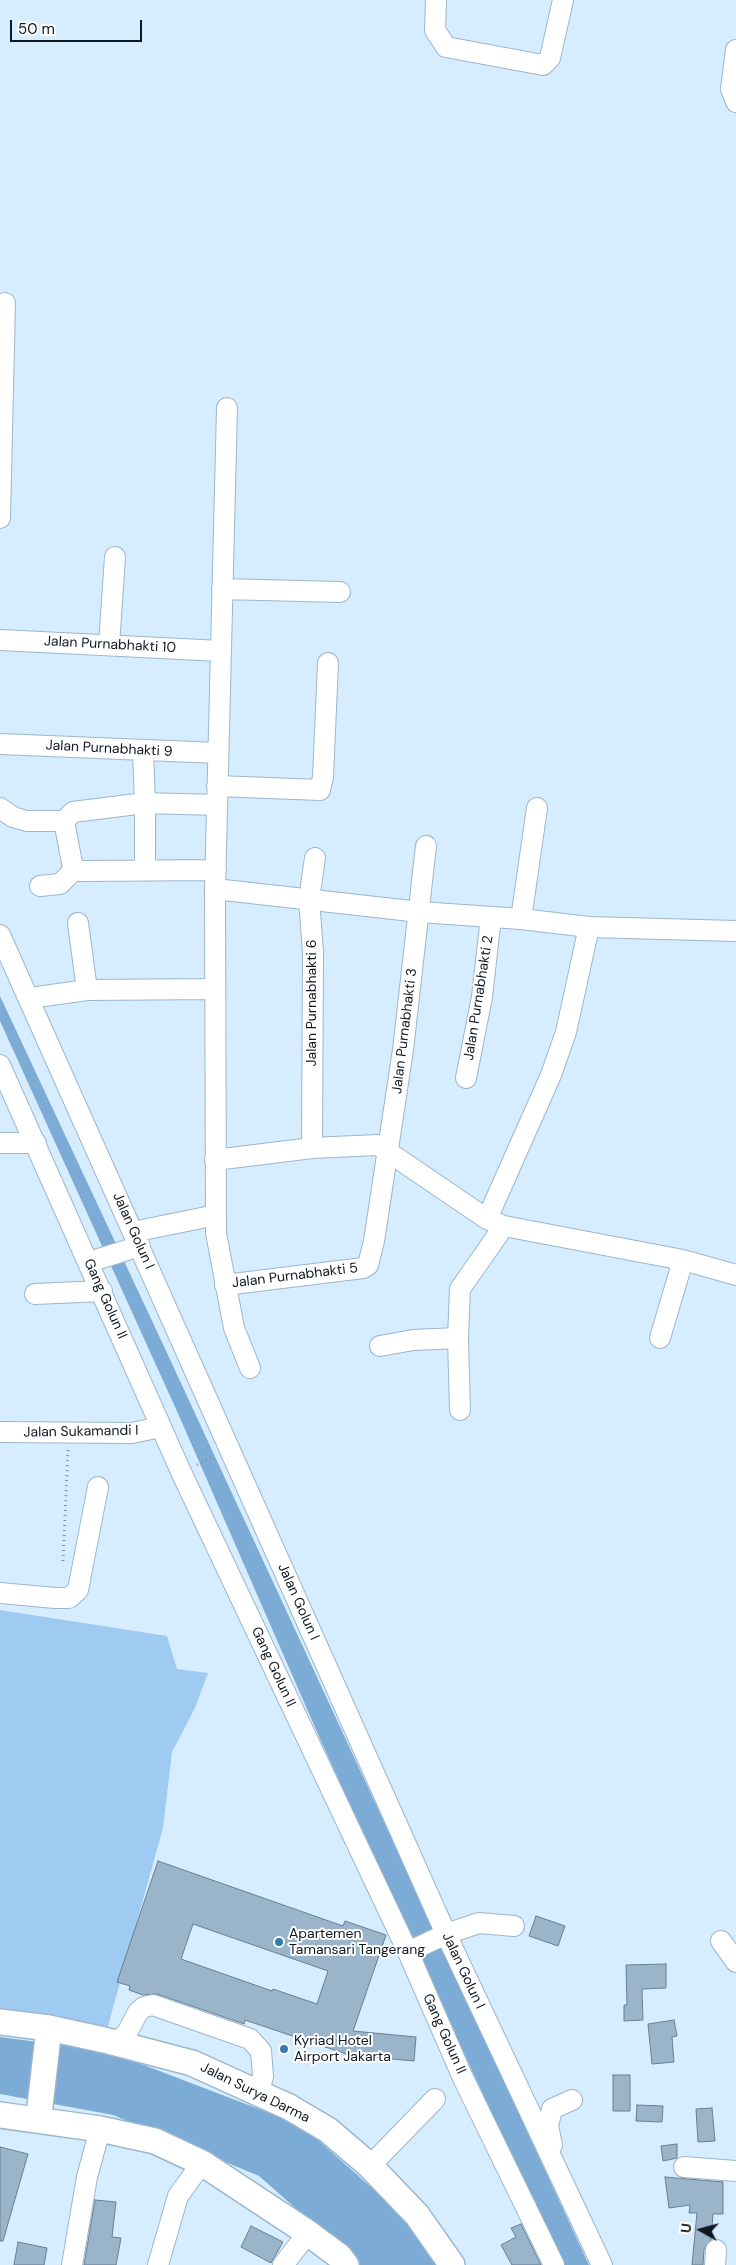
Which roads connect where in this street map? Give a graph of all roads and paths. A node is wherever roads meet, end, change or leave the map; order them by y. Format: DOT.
graph roads {
  1 [pos="436,0"];
  2 [pos="563,0"];
  3 [pos="736,50"];
  4 [pos="736,102"];
  5 [pos="5,303"];
  6 [pos="2,372"];
  7 [pos="227,408"];
  8 [pos="1,452"];
  9 [pos="0,518"];
  10 [pos="115,557"];
  11 [pos="222,590"];
  12 [pos="340,592"];
  13 [pos="0,640"];
  14 [pos="109,645"];
  15 [pos="220,651"];
  16 [pos="328,663"];
  17 [pos="0,744"];
  18 [pos="143,751"];
  19 [pos="218,753"];
  20 [pos="217,795"];
  21 [pos="146,803"];
  22 [pos="0,808"];
  23 [pos="537,808"];
  24 [pos="64,821"];
  25 [pos="426,846"];
  26 [pos="315,858"];
  27 [pos="75,869"];
  28 [pos="145,870"];
  29 [pos="215,879"];
  30 [pos="40,886"];
  31 [pos="308,899"];
  32 [pos="420,912"];
  33 [pos="491,917"];
  34 [pos="521,919"];
  35 [pos="78,923"];
  36 [pos="589,927"];
  37 [pos="736,931"];
  38 [pos="0,935"];
  39 [pos="215,989"];
  40 [pos="87,990"];
  41 [pos="30,998"];
  42 [pos="0,1065"];
  43 [pos="466,1078"];
  44 [pos="0,1143"];
  45 [pos="36,1143"];
  46 [pos="312,1148"];
  47 [pos="388,1151"];
  48 [pos="215,1160"];
  49 [pos="216,1215"];
  50 [pos="496,1223"];
  51 [pos="132,1243"];
  52 [pos="683,1260"];
  53 [pos="93,1261"];
  54 [pos="736,1275"];
  55 [pos="225,1285"];
  56 [pos="102,1291"];
  57 [pos="36,1294"];
  58 [pos="458,1338"];
  59 [pos="660,1338"];
  60 [pos="380,1346"];
  61 [pos="250,1368"];
  62 [pos="460,1410"];
  63 [pos="161,1428"];
  64 [pos="0,1432"];
  65 [pos="68,1433"];
  66 [pos="220,1453"];
  67 [pos="190,1469"];
  68 [pos="98,1487"];
  69 [pos="63,1564"];
  70 [pos="0,1593"];
  71 [pos="514,1926"];
  72 [pos="443,1935"];
  73 [pos="721,1941"];
  74 [pos="410,1951"];
  75 [pos="736,1962"];
  76 [pos="0,2022"];
  77 [pos="49,2034"];
  78 [pos="116,2042"];
  79 [pos="259,2093"];
  80 [pos="435,2099"];
  81 [pos="572,2100"];
  82 [pos="40,2104"];
  83 [pos="0,2115"];
  84 [pos="75,2125"];
  85 [pos="100,2129"];
  86 [pos="548,2150"];
  87 [pos="202,2163"];
  88 [pos="370,2166"];
  89 [pos="684,2168"];
  90 [pos="736,2171"];
  91 [pos="308,2233"];
  92 [pos="72,2265"];
  93 [pos="158,2265"];
  94 [pos="283,2265"];
  95 [pos="346,2265"];
  96 [pos="452,2265"];
  97 [pos="554,2265"];
  98 [pos="602,2265"];
  1 -- 2 [label="street"];
  3 -- 4 [label="street"];
  5 -- 6 [label="street"];
  6 -- 8 [label="street"];
  7 -- 11 [label="street"];
  8 -- 9 [label="street"];
  10 -- 14 [label="street"];
  11 -- 12 [label="street"];
  11 -- 15 [label="street"];
  13 -- 14 [label="street, Jalan Purnabhakti 10"];
  14 -- 15 [label="street, Jalan Purnabhakti 10"];
  15 -- 19 [label="street"];
  16 -- 20 [label="street"];
  17 -- 18 [label="street, Jalan Purnabhakti 9"];
  18 -- 19 [label="street, Jalan Purnabhakti 9"];
  18 -- 21 [label="street"];
  19 -- 20 [label="street"];
  20 -- 21 [label="street"];
  20 -- 29 [label="street"];
  21 -- 24 [label="street"];
  21 -- 28 [label="street"];
  22 -- 24 [label="street"];
  23 -- 34 [label="street"];
  24 -- 27 [label="street"];
  25 -- 32 [label="street, Jalan Purnabhakti 3"];
  26 -- 31 [label="street, Jalan Purnabhakti 6"];
  27 -- 28 [label="street"];
  27 -- 30 [label="street"];
  28 -- 29 [label="street"];
  29 -- 31 [label="street"];
  29 -- 39 [label="street"];
  31 -- 32 [label="street"];
  31 -- 46 [label="street, Jalan Purnabhakti 6"];
  32 -- 33 [label="street"];
  32 -- 47 [label="street, Jalan Purnabhakti 3"];
  33 -- 34 [label="street"];
  33 -- 43 [label="street, Jalan Purnabhakti 2"];
  34 -- 36 [label="street"];
  35 -- 40 [label="street"];
  36 -- 37 [label="street"];
  36 -- 50 [label="street"];
  38 -- 41 [label="street, Jalan Golun I"];
  39 -- 40 [label="street"];
  39 -- 48 [label="street"];
  40 -- 41 [label="street"];
  41 -- 51 [label="street, Jalan Golun I"];
  42 -- 45 [label="street, Gang Golun II"];
  44 -- 45 [label="street"];
  45 -- 53 [label="street, Gang Golun II"];
  46 -- 47 [label="street"];
  46 -- 48 [label="street"];
  47 -- 50 [label="street"];
  47 -- 55 [label="street, Jalan Purnabhakti 5"];
  48 -- 49 [label="street"];
  49 -- 51 [label="street"];
  49 -- 55 [label="street"];
  50 -- 52 [label="street"];
  50 -- 58 [label="street"];
  51 -- 53 [label="street"];
  51 -- 72 [label="street, Jalan Golun I"];
  52 -- 54 [label="street"];
  52 -- 59 [label="street"];
  53 -- 56 [label="street, Gang Golun II"];
  55 -- 61 [label="street"];
  56 -- 57 [label="street"];
  56 -- 63 [label="street, Gang Golun II"];
  58 -- 60 [label="street"];
  58 -- 62 [label="street"];
  63 -- 65 [label="street, Jalan Sukamandi I"];
  63 -- 74 [label="street, Gang Golun II"];
  64 -- 65 [label="street, Jalan Sukamandi I"];
  65 -- 69 [label="path"];
  66 -- 67 [label="path"];
  68 -- 70 [label="street"];
  71 -- 72 [label="street"];
  72 -- 74 [label="street"];
  72 -- 86 [label="street, Jalan Golun I"];
  73 -- 75 [label="street"];
  74 -- 97 [label="street, Gang Golun II"];
  76 -- 77 [label="main road, Jalan Surya Darma"];
  77 -- 78 [label="main road, Jalan Surya Darma"];
  77 -- 82 [label="main road"];
  78 -- 79 [label="main road, Jalan Surya Darma"];
  78 -- 79 [label="street"];
  79 -- 88 [label="main road, Jalan Surya Darma"];
  80 -- 88 [label="street"];
  81 -- 86 [label="street"];
  82 -- 83 [label="main road"];
  82 -- 84 [label="main road"];
  83 -- 84 [label="main road"];
  84 -- 85 [label="main road"];
  85 -- 87 [label="main road"];
  85 -- 92 [label="street"];
  86 -- 98 [label="street, Jalan Golun I"];
  87 -- 91 [label="main road"];
  87 -- 93 [label="street"];
  88 -- 96 [label="main road, Jalan Surya Darma"];
  89 -- 90 [label="street"];
  91 -- 94 [label="street"];
  91 -- 95 [label="main road"];
}
